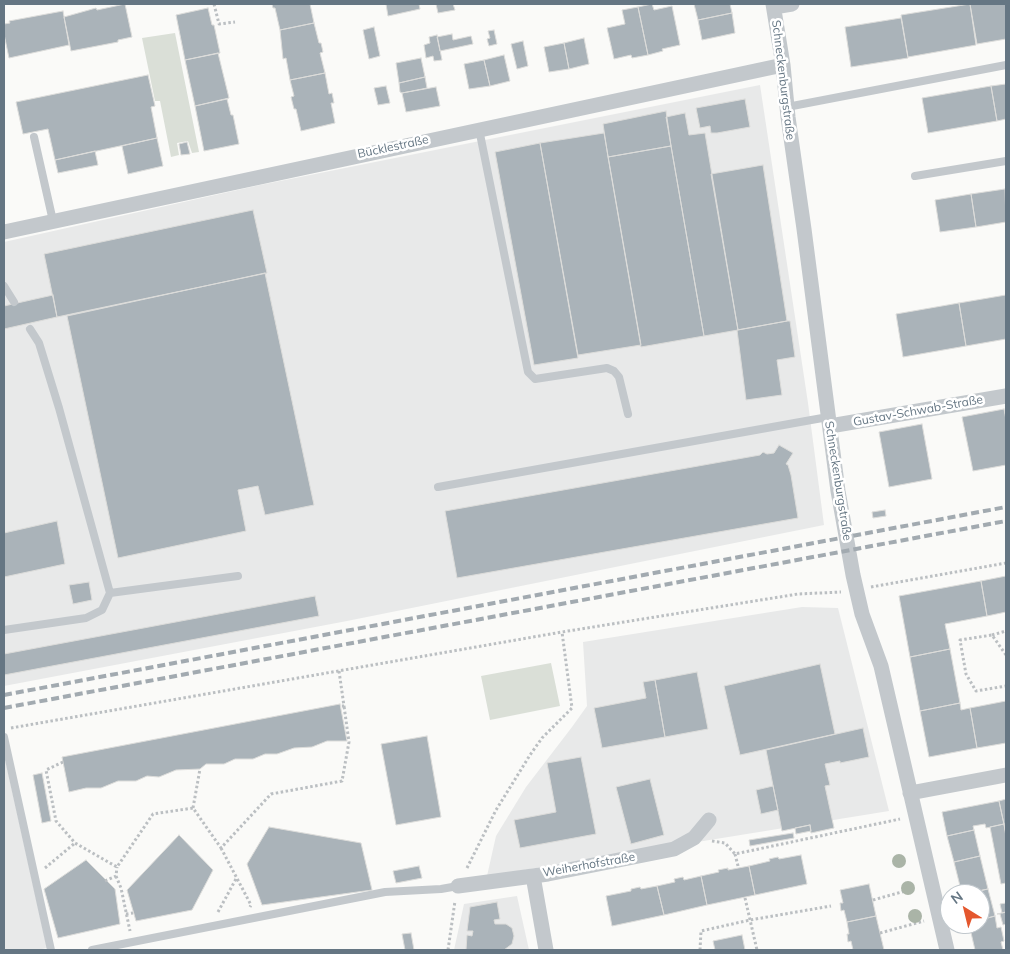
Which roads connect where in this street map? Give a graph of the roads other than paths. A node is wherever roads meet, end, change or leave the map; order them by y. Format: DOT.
graph roads {
  1 [pos="792,4"];
  2 [pos="774,6"];
  3 [pos="783,65"];
  4 [pos="1006,65"];
  5 [pos="787,107"];
  6 [pos="479,129"];
  7 [pos="34,137"];
  8 [pos="1006,161"];
  9 [pos="915,176"];
  10 [pos="53,221"];
  11 [pos="4,232"];
  12 [pos="4,286"];
  13 [pos="14,302"];
  14 [pos="30,329"];
  15 [pos="1006,396"];
  16 [pos="628,414"];
  17 [pos="829,422"];
  18 [pos="438,487"];
  19 [pos="238,576"];
  20 [pos="110,593"];
  21 [pos="4,630"];
  22 [pos="4,737"];
  23 [pos="1006,775"];
  24 [pos="910,793"];
  25 [pos="708,820"];
  26 [pos="533,876"];
  27 [pos="458,886"];
  28 [pos="51,950"];
  29 [pos="92,950"];
  30 [pos="546,950"];
  31 [pos="947,950"];
  1 -- 2 [label="street"];
  2 -- 3 [label="street, Schneckenburgstraße"];
  3 -- 5 [label="street, Schneckenburgstraße"];
  3 -- 6 [label="street, Bücklestraße"];
  4 -- 5 [label="lane"];
  5 -- 17 [label="street, Schneckenburgstraße"];
  6 -- 10 [label="street, Bücklestraße"];
  6 -- 16 [label="lane"];
  7 -- 10 [label="lane"];
  8 -- 9 [label="lane"];
  10 -- 11 [label="street, Bücklestraße"];
  12 -- 13 [label="lane"];
  14 -- 20 [label="lane"];
  15 -- 17 [label="street, Gustav-Schwab-Straße"];
  17 -- 18 [label="lane"];
  17 -- 24 [label="street, Schneckenburgstraße"];
  19 -- 20 [label="lane"];
  20 -- 21 [label="lane"];
  22 -- 28 [label="lane"];
  23 -- 24 [label="street"];
  24 -- 31 [label="street, Schneckenburgstraße"];
  25 -- 26 [label="street, Weiherhofstraße"];
  26 -- 27 [label="street, Weiherhofstraße"];
  26 -- 30 [label="street"];
  27 -- 29 [label="lane"];
}
